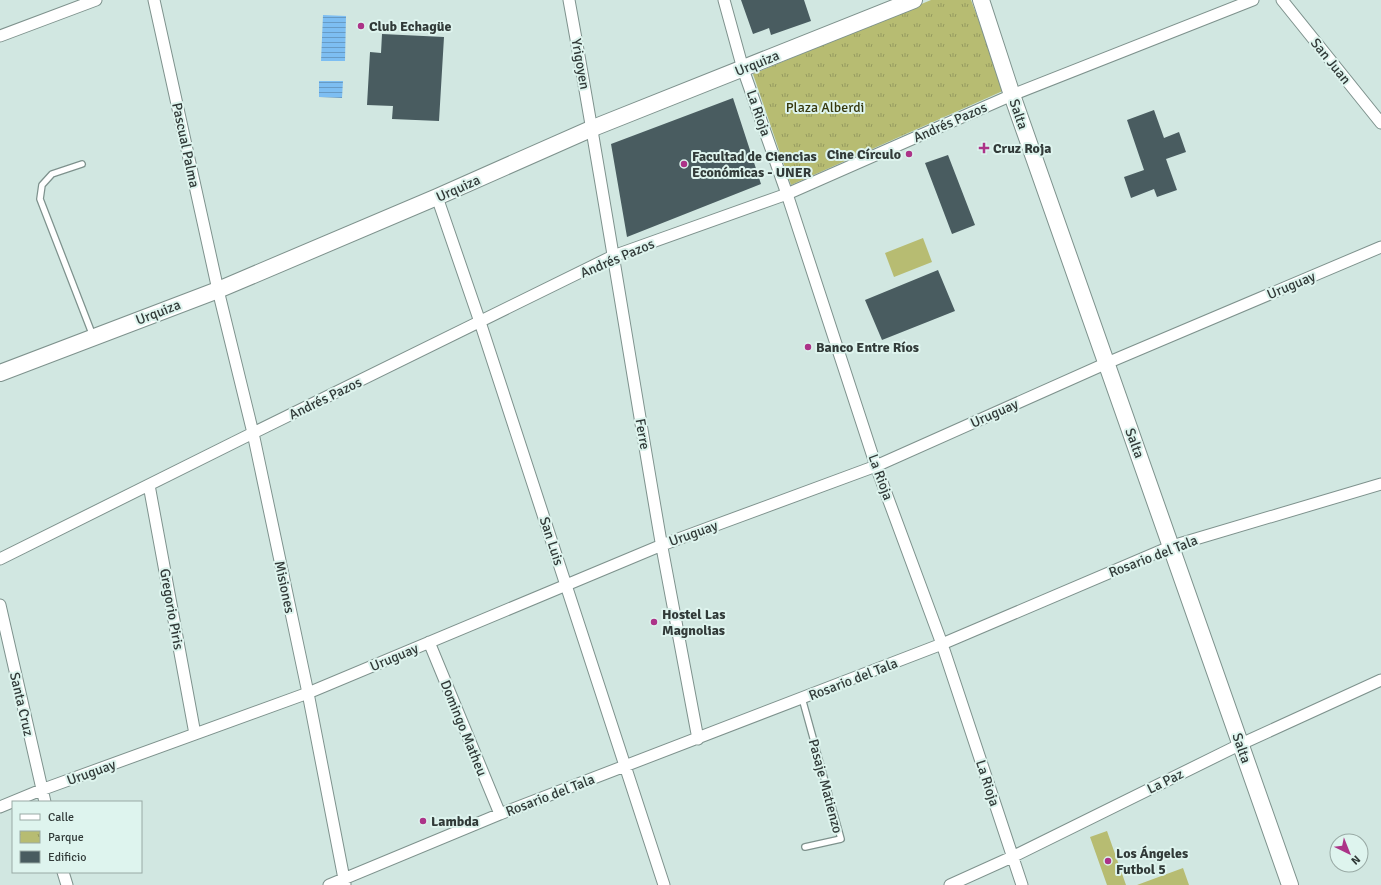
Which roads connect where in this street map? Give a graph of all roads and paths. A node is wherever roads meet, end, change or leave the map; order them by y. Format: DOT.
graph roads {
  1 [pos="96,0"];
  2 [pos="154,0"];
  3 [pos="570,0"];
  4 [pos="724,0"];
  5 [pos="914,0"];
  6 [pos="980,0"];
  7 [pos="1253,0"];
  8 [pos="1282,0"];
  9 [pos="0,36"];
  10 [pos="743,69"];
  11 [pos="1012,95"];
  12 [pos="1381,123"];
  13 [pos="593,128"];
  14 [pos="82,164"];
  15 [pos="787,194"];
  16 [pos="437,197"];
  17 [pos="1381,247"];
  18 [pos="613,256"];
  19 [pos="218,290"];
  20 [pos="480,322"];
  21 [pos="93,337"];
  22 [pos="1107,362"];
  23 [pos="0,373"];
  24 [pos="253,433"];
  25 [pos="876,466"];
  26 [pos="1381,484"];
  27 [pos="149,485"];
  28 [pos="662,545"];
  29 [pos="1172,546"];
  30 [pos="0,559"];
  31 [pos="566,585"];
  32 [pos="0,605"];
  33 [pos="429,642"];
  34 [pos="942,644"];
  35 [pos="1381,680"];
  36 [pos="308,693"];
  37 [pos="802,698"];
  38 [pos="195,734"];
  39 [pos="698,738"];
  40 [pos="1241,744"];
  41 [pos="626,766"];
  42 [pos="42,790"];
  43 [pos="15,801"];
  44 [pos="45,801"];
  45 [pos="12,802"];
  46 [pos="0,807"];
  47 [pos="500,814"];
  48 [pos="805,847"];
  49 [pos="1012,857"];
  50 [pos="64,873"];
  51 [pos="344,882"];
  52 [pos="67,885"];
  53 [pos="329,885"];
  54 [pos="664,885"];
  55 [pos="950,885"];
  56 [pos="1022,885"];
  57 [pos="1290,885"];
  1 -- 9 [label="street"];
  2 -- 19 [label="street, Pascual Palma"];
  3 -- 13 [label="street, Yrigoyen"];
  4 -- 10 [label="street, La Rioja"];
  5 -- 10 [label="street, Urquiza"];
  6 -- 11 [label="street, Salta"];
  7 -- 11 [label="street, Andrés Pazos"];
  8 -- 12 [label="street, San Juan"];
  10 -- 13 [label="street, Urquiza"];
  10 -- 15 [label="street, La Rioja"];
  11 -- 15 [label="street, Andrés Pazos"];
  11 -- 22 [label="street, Salta"];
  13 -- 16 [label="street, Urquiza"];
  13 -- 18 [label="street, Ferre"];
  14 -- 21 [label="lane"];
  15 -- 18 [label="street, Andrés Pazos"];
  15 -- 25 [label="street, La Rioja"];
  16 -- 19 [label="street, Urquiza"];
  16 -- 20 [label="street, San Luis"];
  17 -- 22 [label="street, Uruguay"];
  18 -- 20 [label="street, Andrés Pazos"];
  18 -- 28 [label="street, Ferre"];
  19 -- 21 [label="street, Urquiza"];
  19 -- 24 [label="street, Misiones"];
  20 -- 24 [label="street, Andrés Pazos"];
  20 -- 31 [label="street, San Luis"];
  21 -- 23 [label="street, Urquiza"];
  22 -- 25 [label="street, Uruguay"];
  22 -- 29 [label="street, Salta"];
  24 -- 27 [label="street, Andrés Pazos"];
  24 -- 36 [label="street, Misiones"];
  25 -- 28 [label="street, Uruguay"];
  25 -- 34 [label="street, La Rioja"];
  26 -- 29 [label="street, Rosario del Tala"];
  27 -- 30 [label="street, Andrés Pazos"];
  27 -- 38 [label="street, Gregorio Piris"];
  28 -- 31 [label="street, Uruguay"];
  28 -- 39 [label="street, Ferre"];
  29 -- 34 [label="street, Rosario del Tala"];
  29 -- 40 [label="street, Salta"];
  31 -- 33 [label="street, Uruguay"];
  31 -- 41 [label="street, San Luis"];
  32 -- 42 [label="street, Santa Cruz"];
  33 -- 36 [label="street, Uruguay"];
  33 -- 47 [label="street, Domingo Matheu"];
  34 -- 37 [label="street, Rosario del Tala"];
  34 -- 49 [label="street, La Rioja"];
  35 -- 40 [label="street, La Paz"];
  36 -- 38 [label="street, Uruguay"];
  36 -- 51 [label="street, Misiones"];
  37 -- 39 [label="street, Rosario del Tala"];
  37 -- 48 [label="lane, Pasaje Matienzo"];
  38 -- 42 [label="street, Uruguay"];
  39 -- 41 [label="street, Rosario del Tala"];
  40 -- 49 [label="street, La Paz"];
  40 -- 57 [label="street, Salta"];
  41 -- 47 [label="street, Rosario del Tala"];
  41 -- 54 [label="street, San Luis"];
  42 -- 43 [label="street, Uruguay"];
  42 -- 44 [label="street, Santa Cruz"];
  45 -- 46 [label="street, Uruguay"];
  47 -- 51 [label="street, Rosario del Tala"];
  49 -- 55 [label="street, La Paz"];
  49 -- 56 [label="street, La Rioja"];
  50 -- 52 [label="street"];
  51 -- 53 [label="street, Rosario del Tala"];
}
